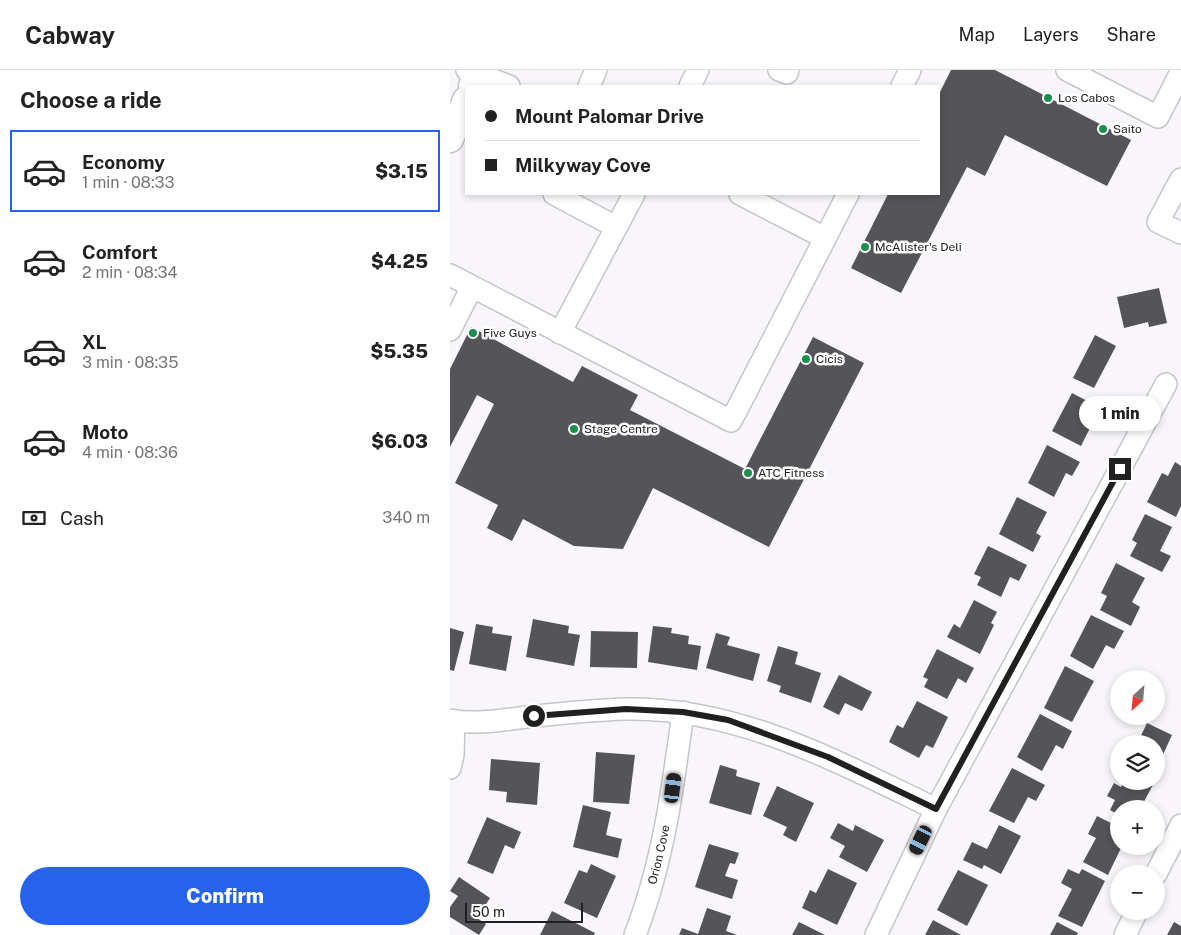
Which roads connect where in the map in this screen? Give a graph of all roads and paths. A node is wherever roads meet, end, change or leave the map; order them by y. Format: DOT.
graph roads {
  1 [pos="596,70"];
  2 [pos="698,70"];
  3 [pos="779,70"];
  4 [pos="788,70"];
  5 [pos="910,70"];
  6 [pos="1066,70"];
  7 [pos="1181,72"];
  8 [pos="474,75"];
  9 [pos="506,85"];
  10 [pos="589,85"];
  11 [pos="690,85"];
  12 [pos="902,85"];
  13 [pos="465,102"];
  14 [pos="450,139"];
  15 [pos="1181,179"];
  16 [pos="556,195"];
  17 [pos="633,195"];
  18 [pos="742,195"];
  19 [pos="847,195"];
  20 [pos="616,227"];
  21 [pos="1181,233"];
  22 [pos="825,238"];
  23 [pos="450,275"];
  24 [pos="472,287"];
  25 [pos="450,330"];
  26 [pos="560,333"];
  27 [pos="1166,384"];
  28 [pos="683,712"];
  29 [pos="452,721"];
  30 [pos="450,768"];
  31 [pos="936,809"];
  32 [pos="1181,825"];
  33 [pos="1161,865"];
  34 [pos="1132,920"];
  35 [pos="635,935"];
  36 [pos="876,935"];
  37 [pos="1125,935"];
  1 -- 10 [label="street"];
  2 -- 11 [label="street"];
  3 -- 4 [label="street"];
  5 -- 12 [label="street"];
  6 -- 7 [label="street"];
  8 -- 9 [label="street"];
  13 -- 14 [label="main road"];
  15 -- 21 [label="street"];
  16 -- 20 [label="street"];
  17 -- 20 [label="street"];
  18 -- 22 [label="street"];
  19 -- 22 [label="street"];
  20 -- 26 [label="street"];
  22 -- 26 [label="street"];
  23 -- 24 [label="street"];
  24 -- 25 [label="street"];
  24 -- 26 [label="street"];
  27 -- 31 [label="street"];
  28 -- 29 [label="street"];
  28 -- 31 [label="street"];
  28 -- 35 [label="street, Orion Cove"];
  29 -- 30 [label="street"];
  31 -- 36 [label="street"];
  32 -- 33 [label="street"];
  34 -- 37 [label="street"];
}
